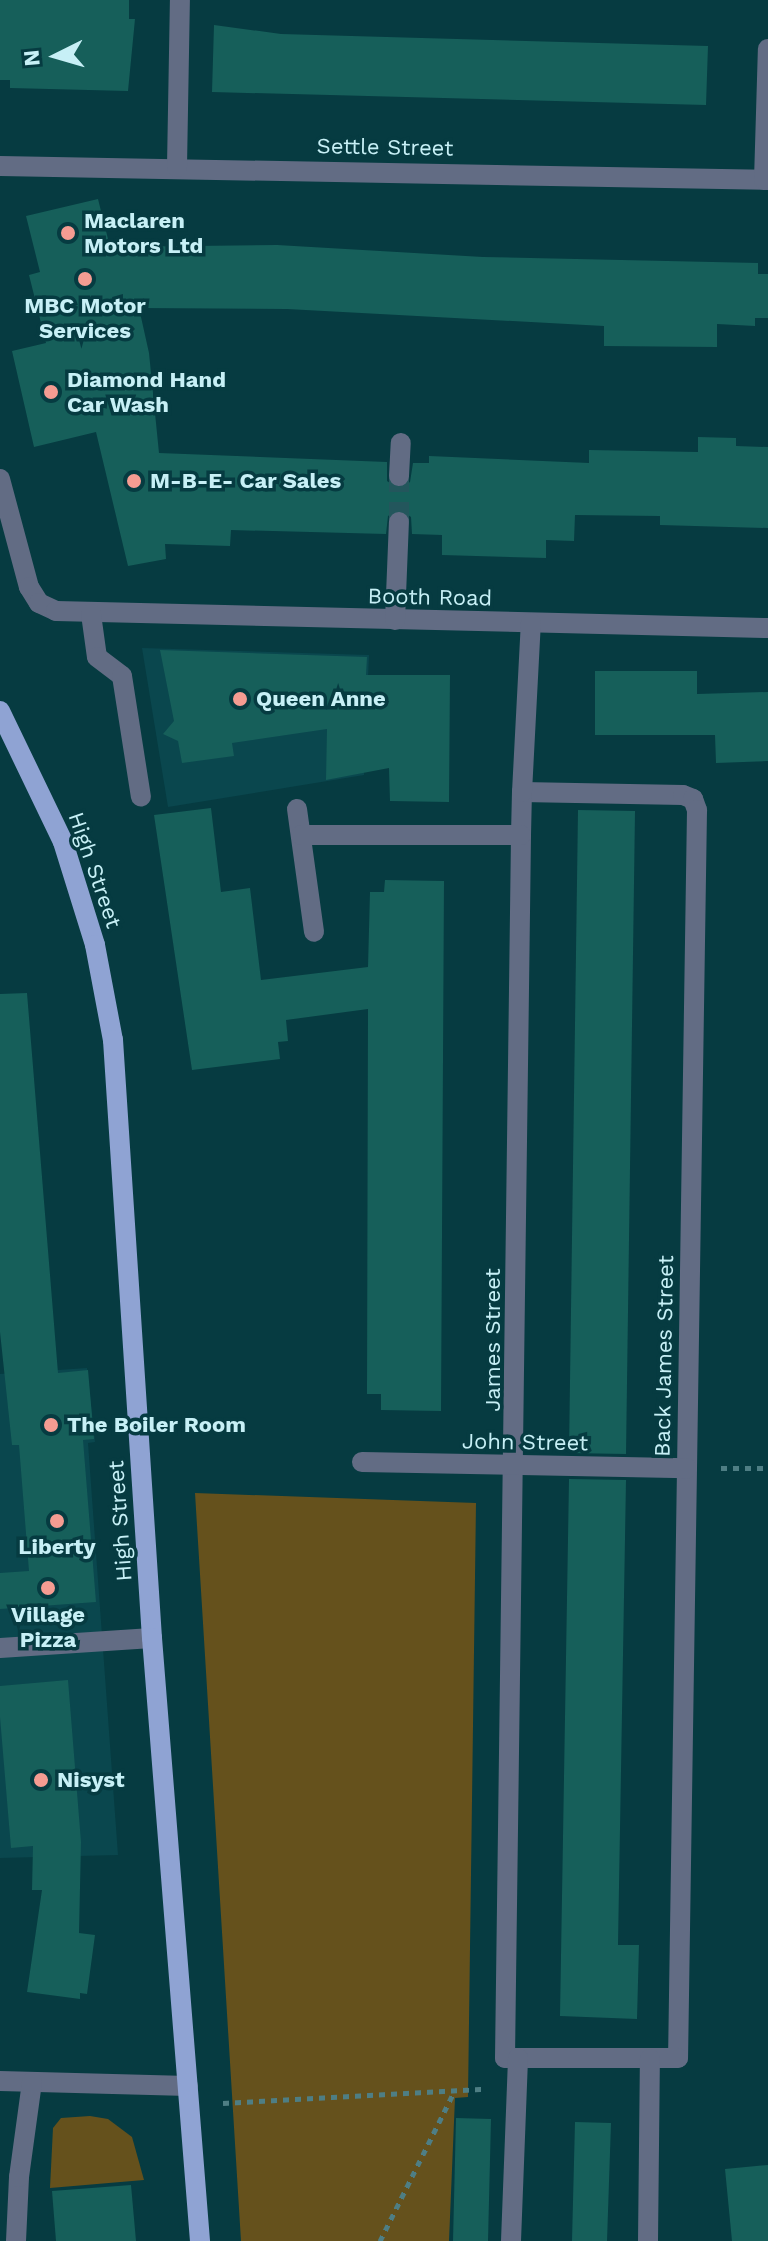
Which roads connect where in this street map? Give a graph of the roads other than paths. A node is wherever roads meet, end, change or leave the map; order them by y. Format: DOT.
graph roads {
  1 [pos="180,0"];
  2 [pos="768,49"];
  3 [pos="0,166"];
  4 [pos="177,167"];
  5 [pos="766,180"];
  6 [pos="401,443"];
  7 [pos="399,476"];
  8 [pos="0,479"];
  9 [pos="399,522"];
  10 [pos="91,614"];
  11 [pos="395,620"];
  12 [pos="531,623"];
  13 [pos="768,628"];
  14 [pos="2,718"];
  15 [pos="522,792"];
  16 [pos="141,797"];
  17 [pos="297,809"];
  18 [pos="301,835"];
  19 [pos="521,835"];
  20 [pos="314,932"];
  21 [pos="362,1462"];
  22 [pos="516,1466"];
  23 [pos="687,1468"];
  24 [pos="152,1638"];
  25 [pos="0,1648"];
  26 [pos="512,2058"];
  27 [pos="650,2059"];
  28 [pos="0,2081"];
  29 [pos="32,2082"];
  30 [pos="188,2095"];
  31 [pos="16,2241"];
  32 [pos="200,2241"];
  33 [pos="511,2241"];
  34 [pos="648,2241"];
  1 -- 4 [label="street"];
  2 -- 5 [label="street"];
  3 -- 4 [label="street, Settle Street"];
  4 -- 5 [label="street, Settle Street"];
  6 -- 7 [label="street"];
  8 -- 10 [label="street, Booth Road"];
  9 -- 11 [label="street"];
  10 -- 11 [label="street, Booth Road"];
  10 -- 16 [label="street"];
  11 -- 12 [label="street, Booth Road"];
  12 -- 13 [label="street, Booth Road"];
  12 -- 15 [label="street, James Street"];
  14 -- 24 [label="main road, High Street"];
  15 -- 19 [label="street, James Street"];
  15 -- 23 [label="street, Back James Street"];
  17 -- 18 [label="street"];
  18 -- 19 [label="street"];
  18 -- 20 [label="street"];
  19 -- 22 [label="street, James Street"];
  21 -- 22 [label="street, John Street"];
  22 -- 23 [label="street, John Street"];
  22 -- 26 [label="street, James Street"];
  23 -- 27 [label="street, Back James Street"];
  24 -- 25 [label="street"];
  24 -- 30 [label="main road, High Street"];
  26 -- 27 [label="street"];
  26 -- 33 [label="street, James Street"];
  27 -- 34 [label="street"];
  28 -- 29 [label="street"];
  29 -- 30 [label="street"];
  29 -- 31 [label="street"];
  30 -- 32 [label="main road, High Street"];
}
